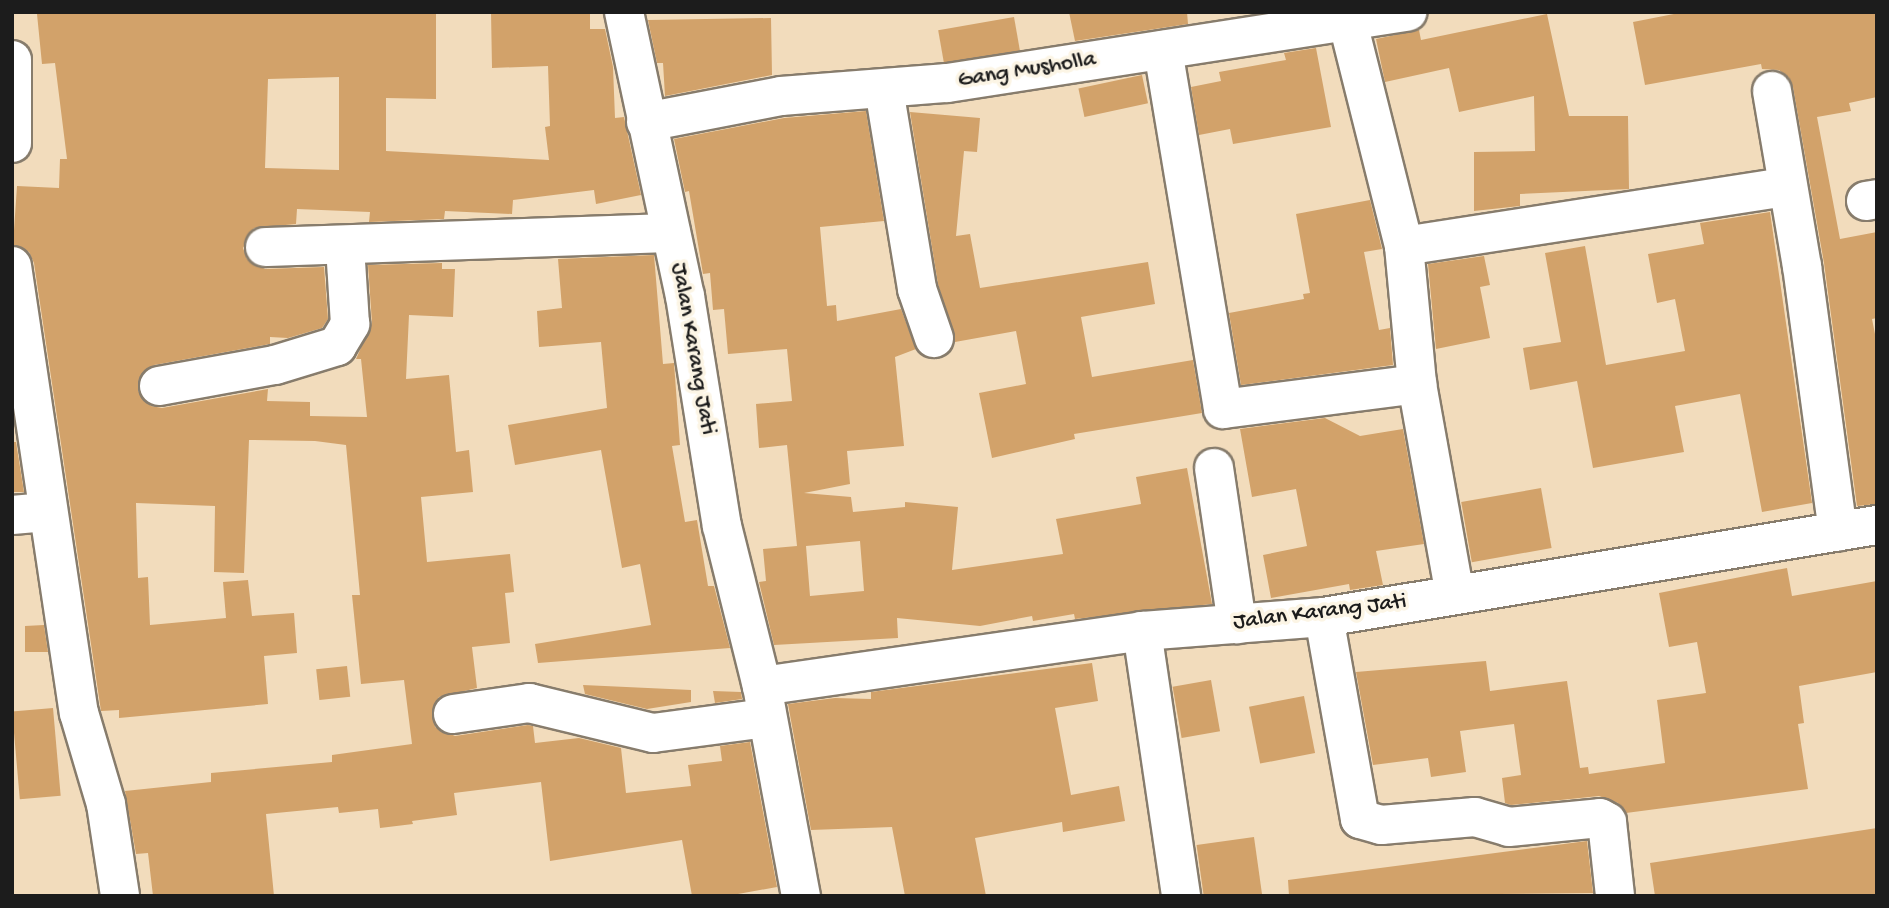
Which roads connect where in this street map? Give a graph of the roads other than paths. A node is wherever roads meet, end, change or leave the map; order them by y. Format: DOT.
graph roads {
  1 [pos="624,12"];
  2 [pos="1408,12"];
  3 [pos="1348,23"];
  4 [pos="1163,50"];
  5 [pos="12,60"];
  6 [pos="884,89"];
  7 [pos="1772,91"];
  8 [pos="646,122"];
  9 [pos="12,143"];
  10 [pos="1787,187"];
  11 [pos="671,233"];
  12 [pos="345,246"];
  13 [pos="1404,246"];
  14 [pos="265,247"];
  15 [pos="12,266"];
  16 [pos="934,338"];
  17 [pos="1417,384"];
  18 [pos="159,386"];
  19 [pos="1214,468"];
  20 [pos="30,513"];
  21 [pos="1877,525"];
  22 [pos="1838,532"];
  23 [pos="1455,595"];
  24 [pos="1324,617"];
  25 [pos="1237,624"];
  26 [pos="1142,631"];
  27 [pos="764,702"];
  28 [pos="453,714"];
  29 [pos="120,896"];
  30 [pos="801,896"];
  31 [pos="1181,896"];
  32 [pos="1615,896"];
  1 -- 8 [label="street, Jalan Karang Jati"];
  2 -- 3 [label="street, Gang Musholla"];
  3 -- 4 [label="street, Gang Musholla"];
  3 -- 13 [label="street"];
  4 -- 6 [label="street, Gang Musholla"];
  4 -- 17 [label="street"];
  5 -- 9 [label="street"];
  6 -- 8 [label="street, Gang Musholla"];
  6 -- 16 [label="street"];
  7 -- 10 [label="street"];
  8 -- 11 [label="street, Jalan Karang Jati"];
  10 -- 13 [label="street"];
  10 -- 22 [label="street"];
  11 -- 12 [label="street"];
  11 -- 27 [label="street, Jalan Karang Jati"];
  12 -- 14 [label="street"];
  12 -- 18 [label="street"];
  13 -- 17 [label="street"];
  15 -- 20 [label="street"];
  17 -- 23 [label="street"];
  19 -- 25 [label="street"];
  20 -- 29 [label="street"];
  21 -- 22 [label="street, Jalan Karang Jati"];
  22 -- 23 [label="street, Jalan Karang Jati"];
  23 -- 24 [label="street, Jalan Karang Jati"];
  24 -- 25 [label="street, Jalan Karang Jati"];
  24 -- 32 [label="street"];
  25 -- 26 [label="street, Jalan Karang Jati"];
  26 -- 27 [label="street, Jalan Karang Jati"];
  26 -- 31 [label="street"];
  27 -- 28 [label="street"];
  27 -- 30 [label="street, Jalan Karang Jati"];
}
